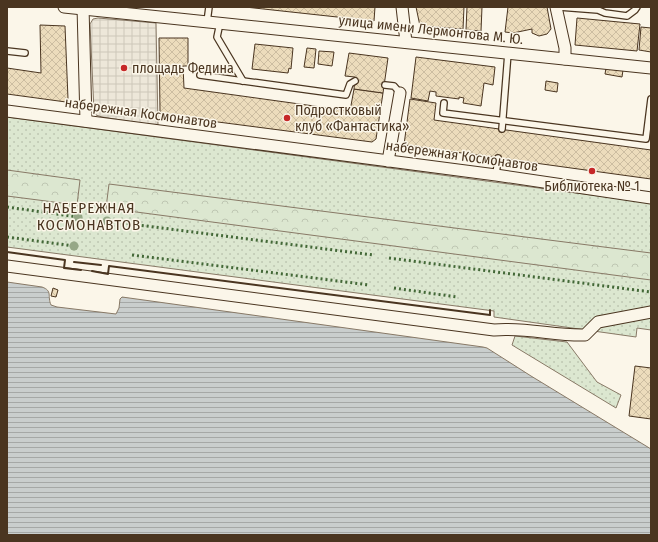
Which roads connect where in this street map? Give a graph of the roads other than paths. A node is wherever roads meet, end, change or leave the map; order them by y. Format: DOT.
graph roads {
  1 [pos="64,7"];
  2 [pos="209,7"];
  3 [pos="402,7"];
  4 [pos="556,7"];
  5 [pos="559,7"];
  6 [pos="637,7"];
  7 [pos="83,8"];
  8 [pos="599,9"];
  9 [pos="207,22"];
  10 [pos="220,23"];
  11 [pos="406,42"];
  12 [pos="7,51"];
  13 [pos="25,53"];
  14 [pos="508,53"];
  15 [pos="565,59"];
  16 [pos="651,68"];
  17 [pos="200,75"];
  18 [pos="243,81"];
  19 [pos="355,81"];
  20 [pos="385,85"];
  21 [pos="400,93"];
  22 [pos="651,99"];
  23 [pos="444,103"];
  24 [pos="7,111"];
  25 [pos="503,120"];
  26 [pos="86,121"];
  27 [pos="502,129"];
  28 [pos="498,158"];
  29 [pos="388,161"];
  30 [pos="496,175"];
  31 [pos="651,198"];
  32 [pos="7,266"];
  33 [pos="651,312"];
  1 -- 7 [label="street, улица имени Лермонтова М. Ю."];
  2 -- 9 [label="lane"];
  3 -- 11 [label="street"];
  4 -- 15 [label="street"];
  5 -- 8 [label="lane"];
  6 -- 8 [label="lane"];
  7 -- 9 [label="street, улица имени Лермонтова М. Ю."];
  7 -- 26 [label="street"];
  9 -- 10 [label="street, улица имени Лермонтова М. Ю."];
  10 -- 11 [label="street, улица имени Лермонтова М. Ю."];
  10 -- 18 [label="lane"];
  11 -- 14 [label="street, улица имени Лермонтова М. Ю."];
  12 -- 13 [label="lane"];
  14 -- 15 [label="street, улица имени Лермонтова М. Ю."];
  14 -- 25 [label="lane"];
  15 -- 16 [label="street, улица имени Лермонтова М. Ю."];
  17 -- 18 [label="lane"];
  18 -- 19 [label="lane"];
  20 -- 21 [label="lane"];
  21 -- 29 [label="street"];
  22 -- 25 [label="lane"];
  23 -- 25 [label="lane"];
  24 -- 26 [label="street, набережная Космонавтов"];
  25 -- 27 [label="lane"];
  26 -- 29 [label="street, набережная Космонавтов"];
  28 -- 30 [label="lane"];
  29 -- 30 [label="street, набережная Космонавтов"];
  30 -- 31 [label="street, набережная Космонавтов"];
  32 -- 33 [label="street"];
}
